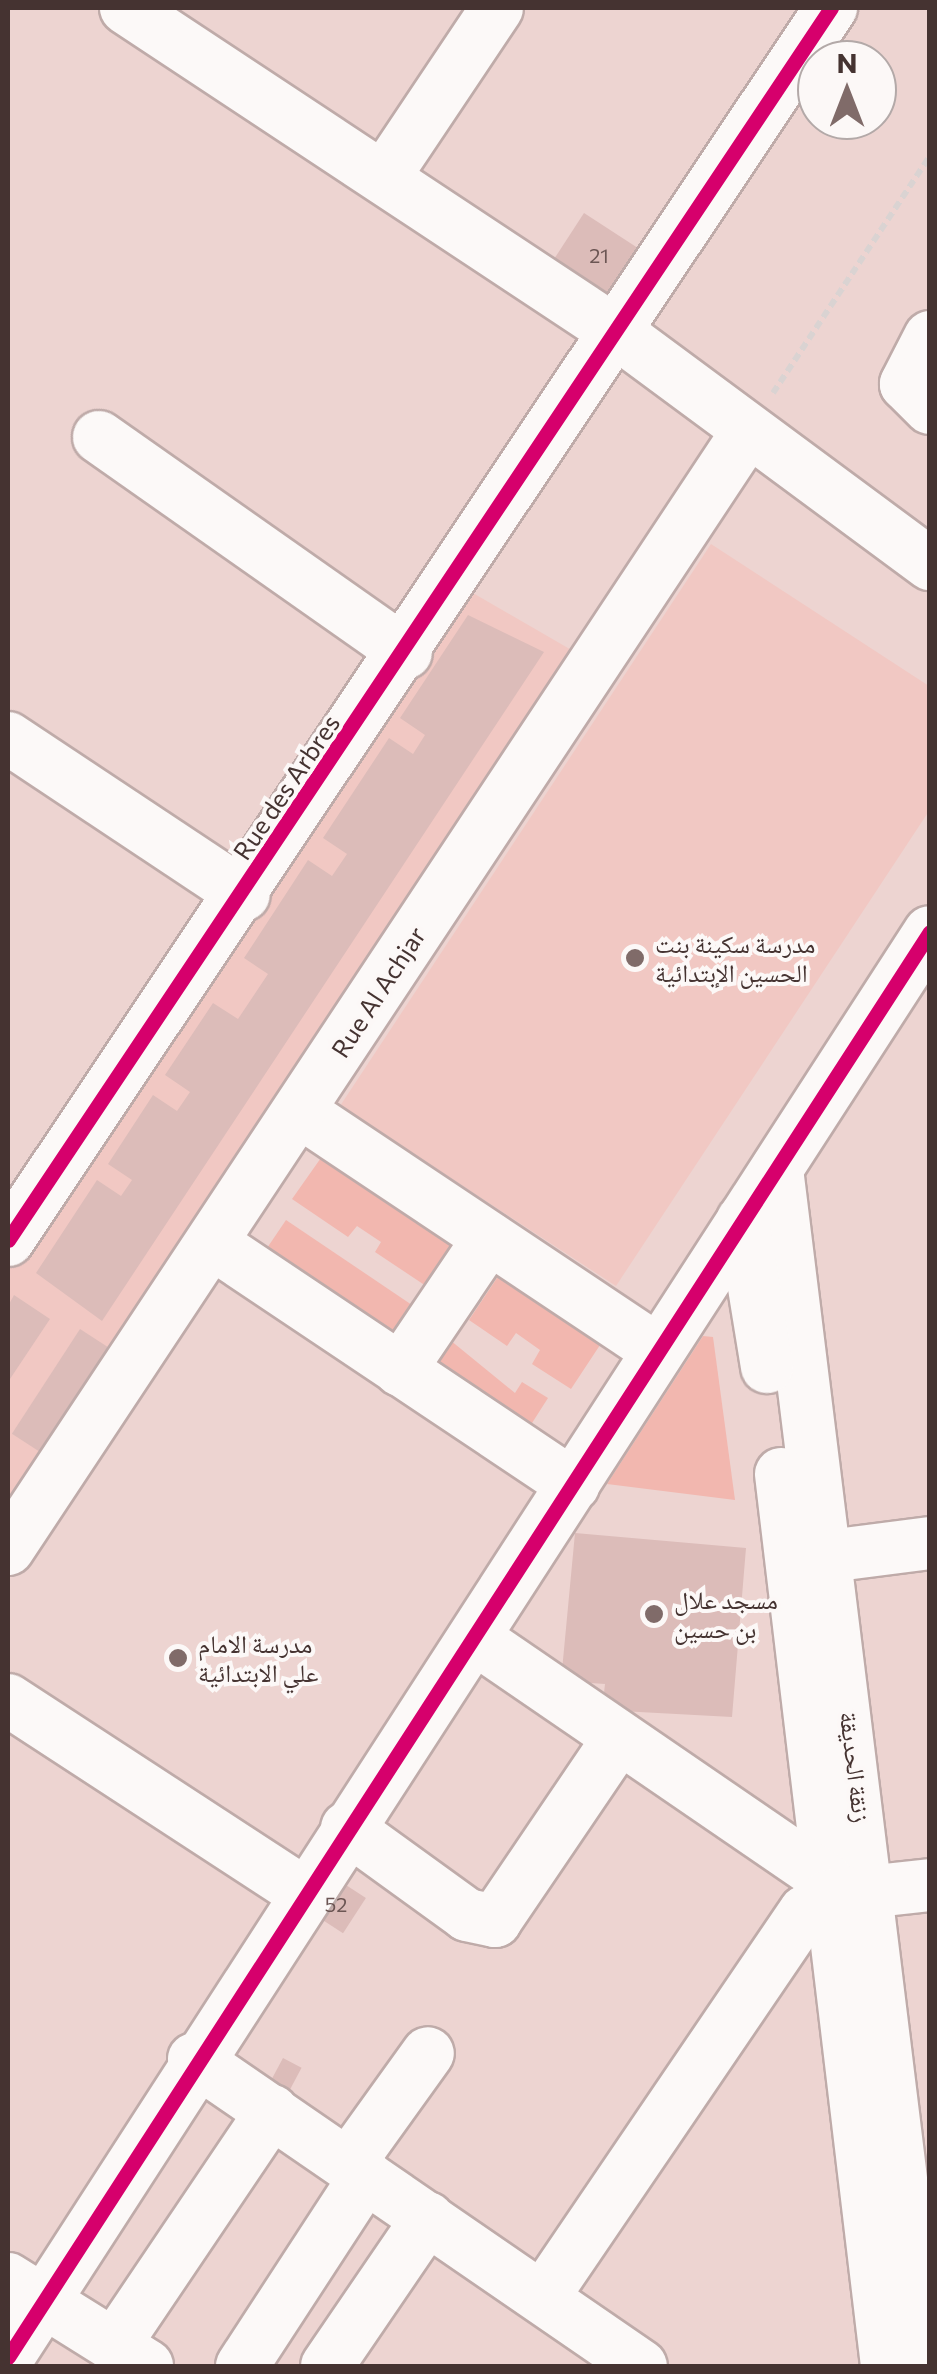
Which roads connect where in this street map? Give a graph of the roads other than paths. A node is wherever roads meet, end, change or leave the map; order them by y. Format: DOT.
graph roads {
  1 [pos="126,8"];
  2 [pos="498,8"];
  3 [pos="831,8"];
  4 [pos="384,177"];
  5 [pos="930,337"];
  6 [pos="611,347"];
  7 [pos="930,408"];
  8 [pos="746,434"];
  9 [pos="99,437"];
  10 [pos="930,564"];
  11 [pos="406,653"];
  12 [pos="8,738"];
  13 [pos="244,895"];
  14 [pos="930,932"];
  15 [pos="299,1112"];
  16 [pos="777,1169"];
  17 [pos="743,1220"];
  18 [pos="489,1238"];
  19 [pos="8,1240"];
  20 [pos="212,1242"];
  21 [pos="657,1350"];
  22 [pos="400,1370"];
  23 [pos="574,1485"];
  24 [pos="930,1544"];
  25 [pos="8,1549"];
  26 [pos="829,1556"];
  27 [pos="476,1639"];
  28 [pos="8,1700"];
  29 [pos="617,1742"];
  30 [pos="347,1828"];
  31 [pos="930,1885"];
  32 [pos="842,1889"];
  33 [pos="303,1892"];
  34 [pos="428,2053"];
  35 [pos="194,2059"];
  36 [pos="272,2111"];
  37 [pos="358,2170"];
  38 [pos="428,2218"];
  39 [pos="919,2227"];
  40 [pos="25,2290"];
  41 [pos="543,2297"];
  42 [pos="572,2348"];
  43 [pos="131,2355"];
  44 [pos="8,2357"];
  45 [pos="242,2366"];
  46 [pos="326,2366"];
  47 [pos="641,2366"];
  48 [pos="887,2366"];
  49 [pos="924,2366"];
  1 -- 4 [label="street"];
  2 -- 4 [label="street"];
  3 -- 6 [label="street, Rue des Arbres"];
  4 -- 6 [label="street"];
  5 -- 7 [label="street"];
  6 -- 8 [label="street"];
  6 -- 11 [label="street, Rue des Arbres"];
  8 -- 10 [label="street"];
  8 -- 15 [label="street, Rue Al Achjar"];
  9 -- 11 [label="street"];
  11 -- 13 [label="street, Rue des Arbres"];
  12 -- 13 [label="street"];
  13 -- 19 [label="street, Rue des Arbres"];
  14 -- 16 [label="street"];
  15 -- 18 [label="street"];
  15 -- 20 [label="street, Rue Al Achjar"];
  16 -- 17 [label="street"];
  16 -- 26 [label="street, زنقة الحديقة"];
  17 -- 21 [label="street"];
  17 -- 32 [label="street, زنقة الحديقة"];
  18 -- 21 [label="street"];
  18 -- 22 [label="street"];
  20 -- 22 [label="street"];
  20 -- 25 [label="street, Rue Al Achjar"];
  21 -- 23 [label="street"];
  22 -- 23 [label="street"];
  23 -- 27 [label="street"];
  24 -- 26 [label="street"];
  26 -- 32 [label="street, زنقة الحديقة"];
  27 -- 29 [label="street"];
  27 -- 30 [label="street"];
  28 -- 33 [label="street"];
  29 -- 30 [label="street"];
  29 -- 32 [label="street"];
  30 -- 33 [label="street"];
  31 -- 32 [label="street"];
  32 -- 39 [label="street, زنقة الحديقة"];
  32 -- 41 [label="street"];
  32 -- 48 [label="street, زنقة الحديقة"];
  33 -- 35 [label="street"];
  34 -- 37 [label="street"];
  35 -- 36 [label="street"];
  35 -- 40 [label="street"];
  36 -- 37 [label="street"];
  36 -- 43 [label="street"];
  37 -- 38 [label="street"];
  37 -- 45 [label="street"];
  38 -- 41 [label="street"];
  38 -- 46 [label="street"];
  39 -- 49 [label="street, زنقة الحديقة"];
  40 -- 43 [label="street"];
  40 -- 44 [label="street"];
  41 -- 42 [label="street"];
  42 -- 47 [label="street"];
}
